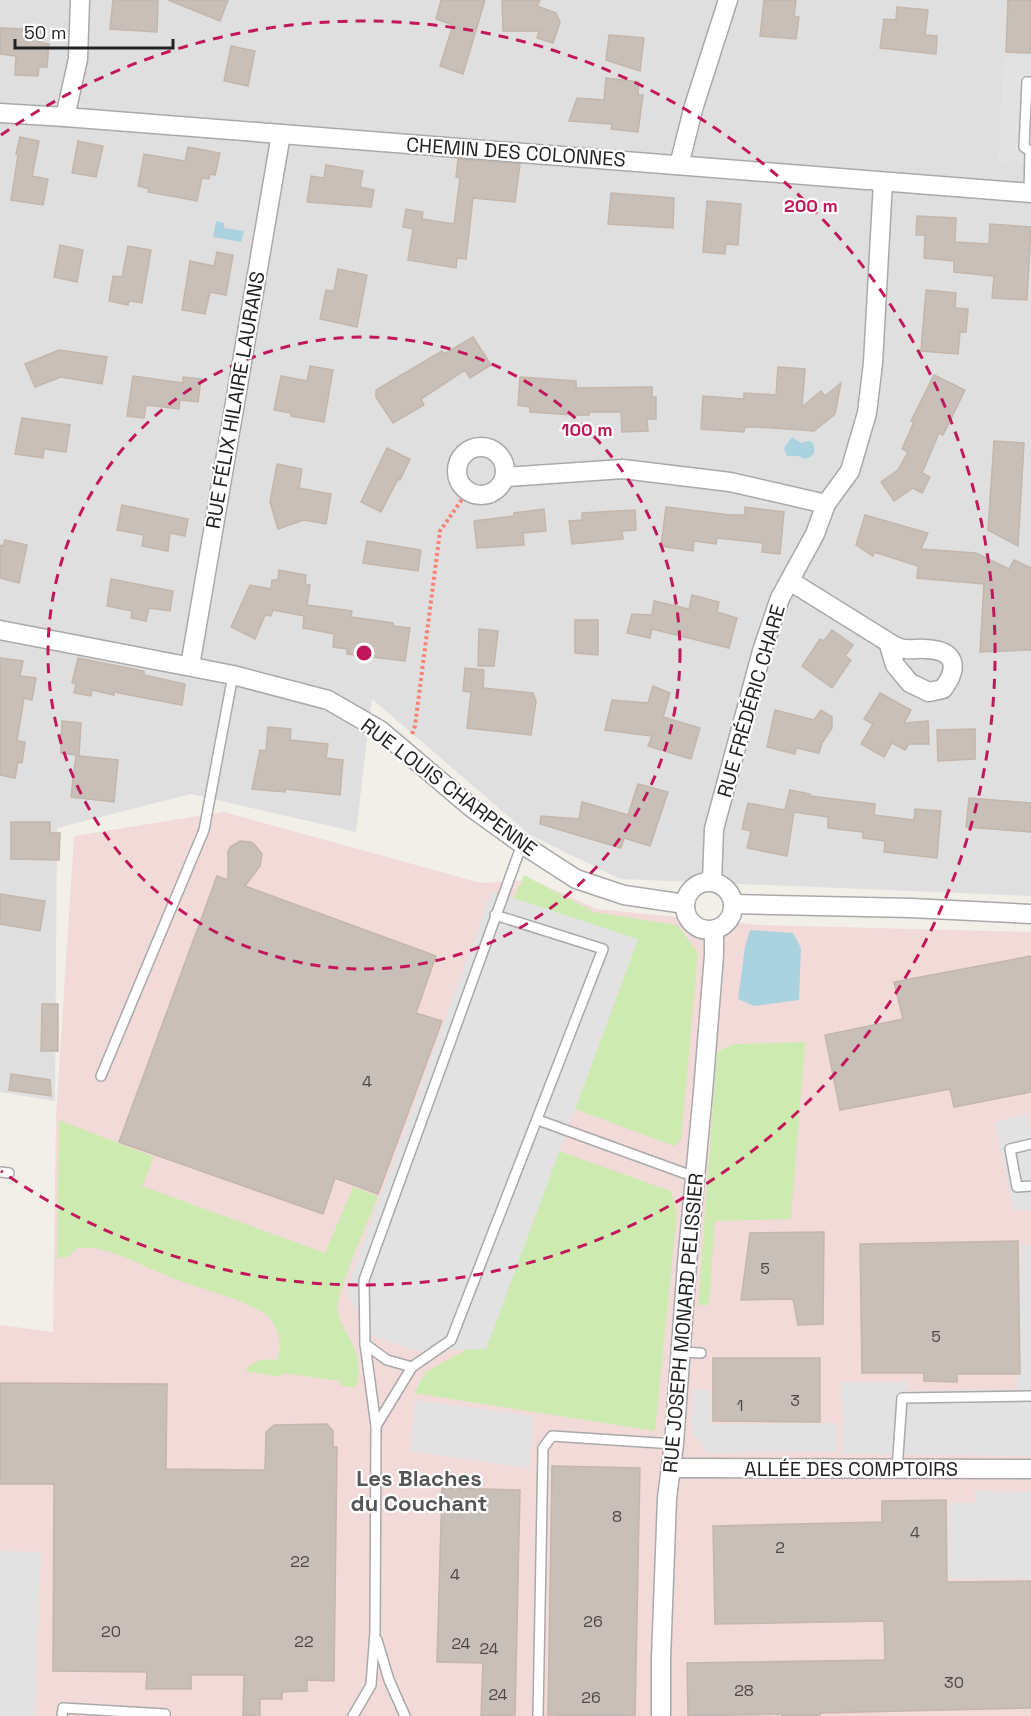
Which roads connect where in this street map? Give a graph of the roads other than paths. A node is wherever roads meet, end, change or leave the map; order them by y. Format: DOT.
graph roads {
  1 [pos="80,0"];
  2 [pos="728,0"];
  3 [pos="1031,82"];
  4 [pos="0,113"];
  5 [pos="65,117"];
  6 [pos="281,134"];
  7 [pos="1031,151"];
  8 [pos="679,165"];
  9 [pos="883,182"];
  10 [pos="1030,193"];
  11 [pos="506,477"];
  12 [pos="826,504"];
  13 [pos="790,580"];
  14 [pos="0,630"];
  15 [pos="888,642"];
  16 [pos="190,666"];
  17 [pos="232,675"];
  18 [pos="522,844"];
  19 [pos="712,881"];
  20 [pos="685,904"];
  21 [pos="734,904"];
  22 [pos="1031,914"];
  23 [pos="495,915"];
  24 [pos="714,930"];
  25 [pos="101,1076"];
  26 [pos="538,1120"];
  27 [pos="1031,1144"];
  28 [pos="695,1177"];
  29 [pos="1031,1186"];
  30 [pos="364,1344"];
  31 [pos="681,1352"];
  32 [pos="701,1353"];
  33 [pos="412,1366"];
  34 [pos="1031,1396"];
  35 [pos="376,1426"];
  36 [pos="674,1444"];
  37 [pos="671,1468"];
  38 [pos="1031,1469"];
  39 [pos="897,1470"];
  40 [pos="375,1632"];
  41 [pos="62,1716"];
  42 [pos="165,1716"];
  43 [pos="353,1716"];
  44 [pos="405,1716"];
  45 [pos="538,1716"];
  46 [pos="661,1716"];
  1 -- 5 [label="street"];
  2 -- 8 [label="street"];
  3 -- 7 [label="lane"];
  4 -- 5 [label="street, CHEMIN DES COLONNES"];
  5 -- 6 [label="street, CHEMIN DES COLONNES"];
  6 -- 8 [label="street, CHEMIN DES COLONNES"];
  6 -- 16 [label="street, RUE FÉLIX HILAIRE LAURANS"];
  7 -- 10 [label="lane"];
  8 -- 9 [label="street, CHEMIN DES COLONNES"];
  9 -- 10 [label="street, CHEMIN DES COLONNES"];
  9 -- 12 [label="street, RUE FRÉDÉRIC CHARE"];
  11 -- 11 [label="street"];
  11 -- 12 [label="street"];
  12 -- 13 [label="street, RUE FRÉDÉRIC CHARE"];
  13 -- 15 [label="street"];
  13 -- 19 [label="street, RUE FRÉDÉRIC CHARE"];
  14 -- 16 [label="street, RUE LOUIS CHARPENNE"];
  16 -- 17 [label="street, RUE LOUIS CHARPENNE"];
  17 -- 18 [label="street, RUE LOUIS CHARPENNE"];
  17 -- 25 [label="lane"];
  18 -- 20 [label="street, RUE LOUIS CHARPENNE"];
  18 -- 23 [label="lane"];
  19 -- 20 [label="street"];
  19 -- 21 [label="street"];
  20 -- 24 [label="street"];
  21 -- 22 [label="street"];
  21 -- 24 [label="street"];
  23 -- 26 [label="lane"];
  23 -- 30 [label="lane"];
  24 -- 28 [label="street, RUE JOSEPH MONARD PELISSIER"];
  26 -- 28 [label="lane"];
  26 -- 33 [label="lane"];
  27 -- 29 [label="lane"];
  28 -- 31 [label="street, RUE JOSEPH MONARD PELISSIER"];
  30 -- 33 [label="lane"];
  30 -- 35 [label="lane"];
  31 -- 32 [label="lane"];
  31 -- 36 [label="street, RUE JOSEPH MONARD PELISSIER"];
  33 -- 35 [label="lane"];
  34 -- 39 [label="lane"];
  35 -- 40 [label="lane"];
  36 -- 37 [label="street, RUE JOSEPH MONARD PELISSIER"];
  36 -- 45 [label="lane"];
  37 -- 39 [label="street, ALLÉE DES COMPTOIRS"];
  37 -- 46 [label="street, RUE JOSEPH MONARD PELISSIER"];
  38 -- 39 [label="street, ALLÉE DES COMPTOIRS"];
  40 -- 43 [label="lane"];
  40 -- 44 [label="lane"];
  41 -- 42 [label="lane"];
}
